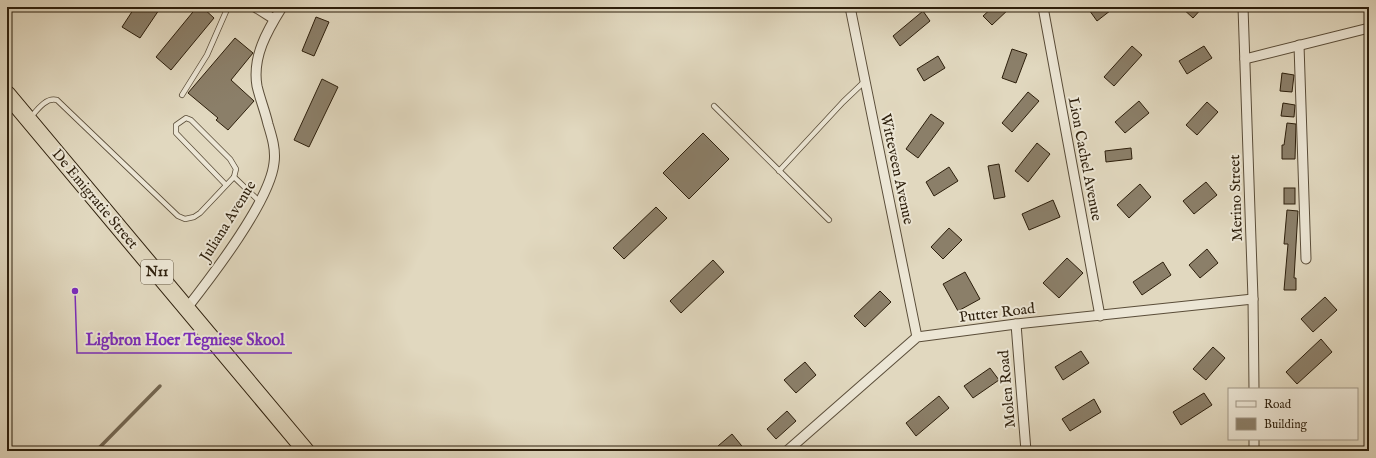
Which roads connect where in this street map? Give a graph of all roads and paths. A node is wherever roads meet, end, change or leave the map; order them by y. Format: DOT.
graph roads {
  1 [pos="228,7"];
  2 [pos="255,7"];
  3 [pos="282,7"];
  4 [pos="850,7"];
  5 [pos="1043,7"];
  6 [pos="1243,7"];
  7 [pos="274,19"];
  8 [pos="1369,28"];
  9 [pos="1300,45"];
  10 [pos="1245,59"];
  11 [pos="865,81"];
  12 [pos="7,94"];
  13 [pos="182,95"];
  14 [pos="714,106"];
  15 [pos="28,119"];
  16 [pos="779,171"];
  17 [pos="234,177"];
  18 [pos="226,185"];
  19 [pos="260,202"];
  20 [pos="829,220"];
  21 [pos="1306,259"];
  22 [pos="1253,300"];
  23 [pos="187,308"];
  24 [pos="1100,316"];
  25 [pos="1016,324"];
  26 [pos="917,337"];
  27 [pos="1254,388"];
  28 [pos="1254,440"];
  29 [pos="306,451"];
  30 [pos="787,451"];
  31 [pos="1026,451"];
  32 [pos="1254,451"];
  1 -- 13 [label="lane"];
  2 -- 7 [label="street"];
  3 -- 7 [label="street, Juliana Avenue"];
  4 -- 11 [label="street, Witteveen Avenue"];
  5 -- 24 [label="street, Lion Cachel Avenue"];
  6 -- 10 [label="street, Merino Street"];
  7 -- 19 [label="street, Juliana Avenue"];
  8 -- 9 [label="street"];
  9 -- 10 [label="street"];
  9 -- 21 [label="street"];
  10 -- 22 [label="street, Merino Street"];
  11 -- 16 [label="lane"];
  11 -- 26 [label="street, Witteveen Avenue"];
  12 -- 15 [label="highway, De Emigratie Street / N11"];
  14 -- 16 [label="lane"];
  15 -- 18 [label="lane"];
  15 -- 23 [label="highway, De Emigratie Street / N11"];
  16 -- 20 [label="lane"];
  17 -- 18 [label="lane"];
  17 -- 18 [label="lane"];
  17 -- 19 [label="lane"];
  19 -- 23 [label="street, Juliana Avenue"];
  22 -- 24 [label="street, Putter Road"];
  22 -- 27 [label="street, Merino Street"];
  23 -- 29 [label="highway, De Emigratie Street / N11"];
  24 -- 25 [label="street, Putter Road"];
  25 -- 26 [label="street, Putter Road"];
  25 -- 31 [label="street, Molen Road"];
  26 -- 30 [label="street"];
  28 -- 32 [label="street"];
}
